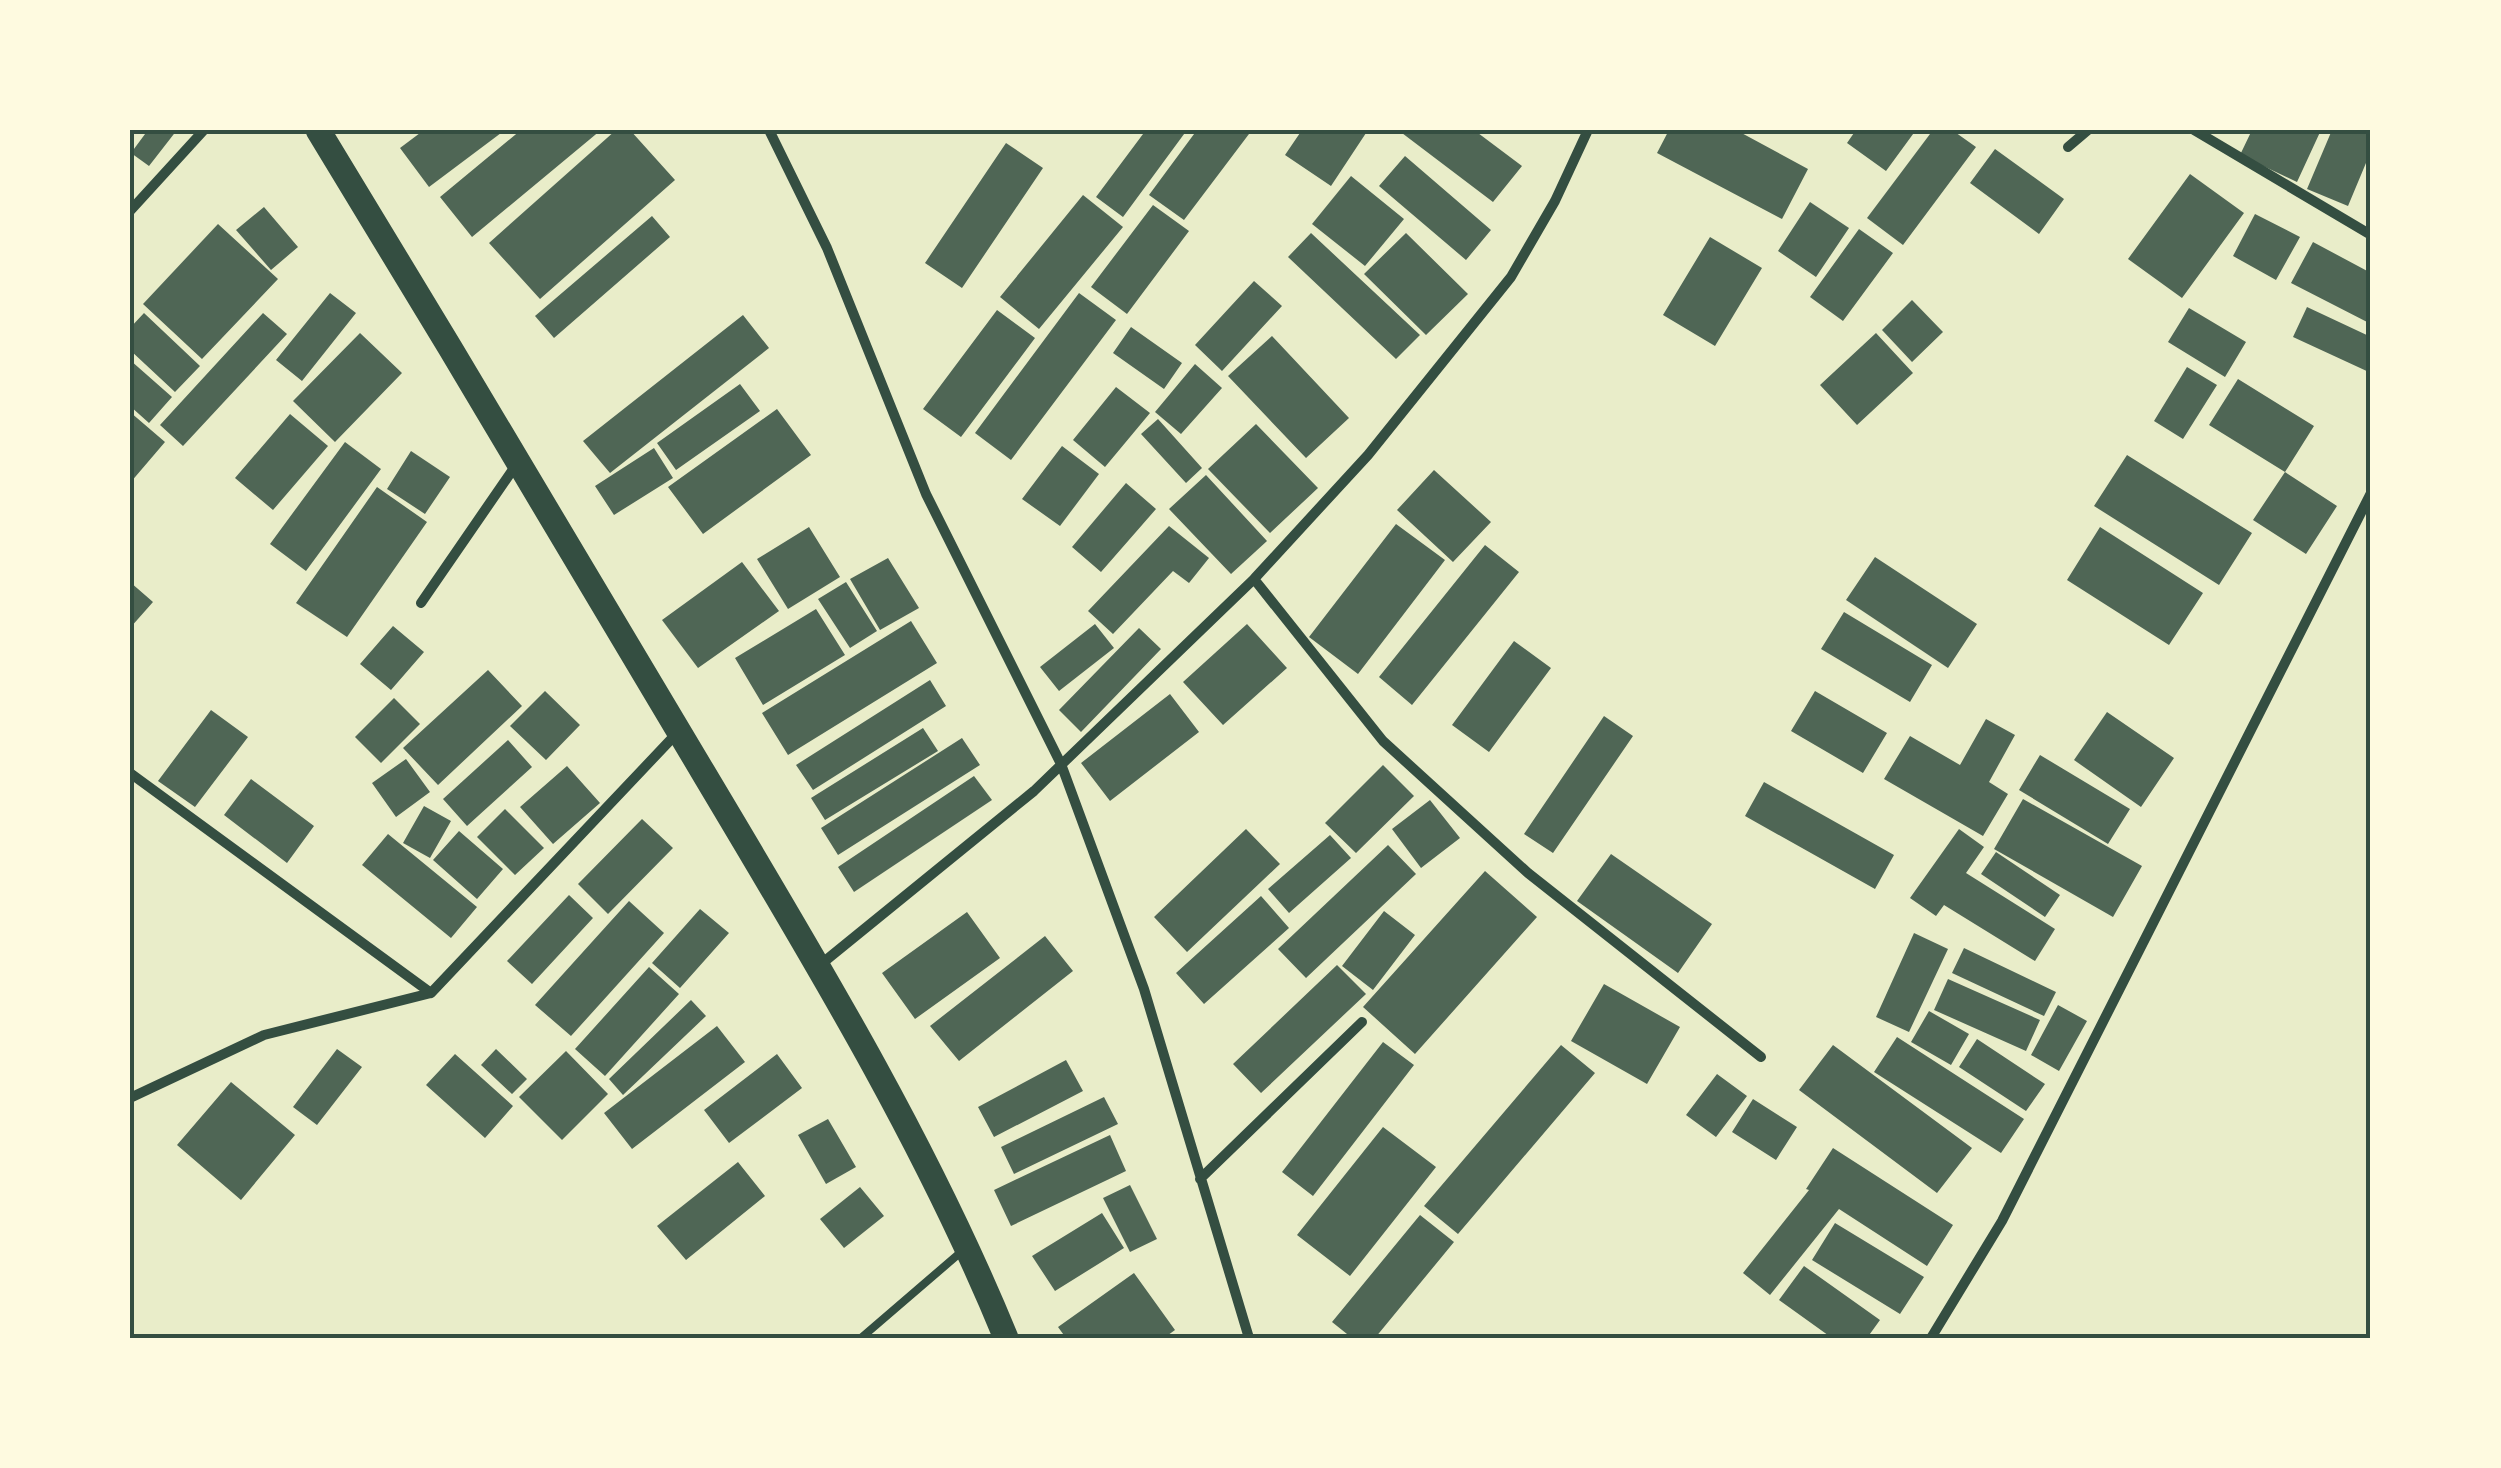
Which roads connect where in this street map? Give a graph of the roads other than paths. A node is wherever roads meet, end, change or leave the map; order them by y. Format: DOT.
graph roads {
  1 [pos="204,130"];
  2 [pos="318,130"];
  3 [pos="769,130"];
  4 [pos="1588,130"];
  5 [pos="2088,130"];
  6 [pos="2194,130"];
  7 [pos="2068,146"];
  8 [pos="130,210"];
  9 [pos="2371,235"];
  10 [pos="520,460"];
  11 [pos="2371,493"];
  12 [pos="1254,579"];
  13 [pos="421,604"];
  14 [pos="679,731"];
  15 [pos="1061,764"];
  16 [pos="130,772"];
  17 [pos="818,967"];
  18 [pos="432,993"];
  19 [pos="1362,1022"];
  20 [pos="1761,1057"];
  21 [pos="130,1098"];
  22 [pos="1200,1179"];
  23 [pos="968,1246"];
  24 [pos="861,1338"];
  25 [pos="1006,1338"];
  26 [pos="1249,1338"];
  27 [pos="1931,1338"];
  1 -- 8 [label="street"];
  2 -- 10 [label="main road"];
  3 -- 15 [label="street"];
  4 -- 12 [label="street"];
  5 -- 7 [label="street"];
  6 -- 9 [label="street"];
  10 -- 13 [label="street"];
  10 -- 14 [label="main road"];
  11 -- 27 [label="street"];
  12 -- 15 [label="street"];
  12 -- 20 [label="street"];
  14 -- 17 [label="main road"];
  14 -- 18 [label="street"];
  15 -- 17 [label="street"];
  15 -- 22 [label="street"];
  16 -- 18 [label="street"];
  17 -- 23 [label="main road"];
  18 -- 21 [label="street"];
  19 -- 22 [label="street"];
  22 -- 26 [label="street"];
  23 -- 24 [label="lane"];
  23 -- 25 [label="main road"];
}
